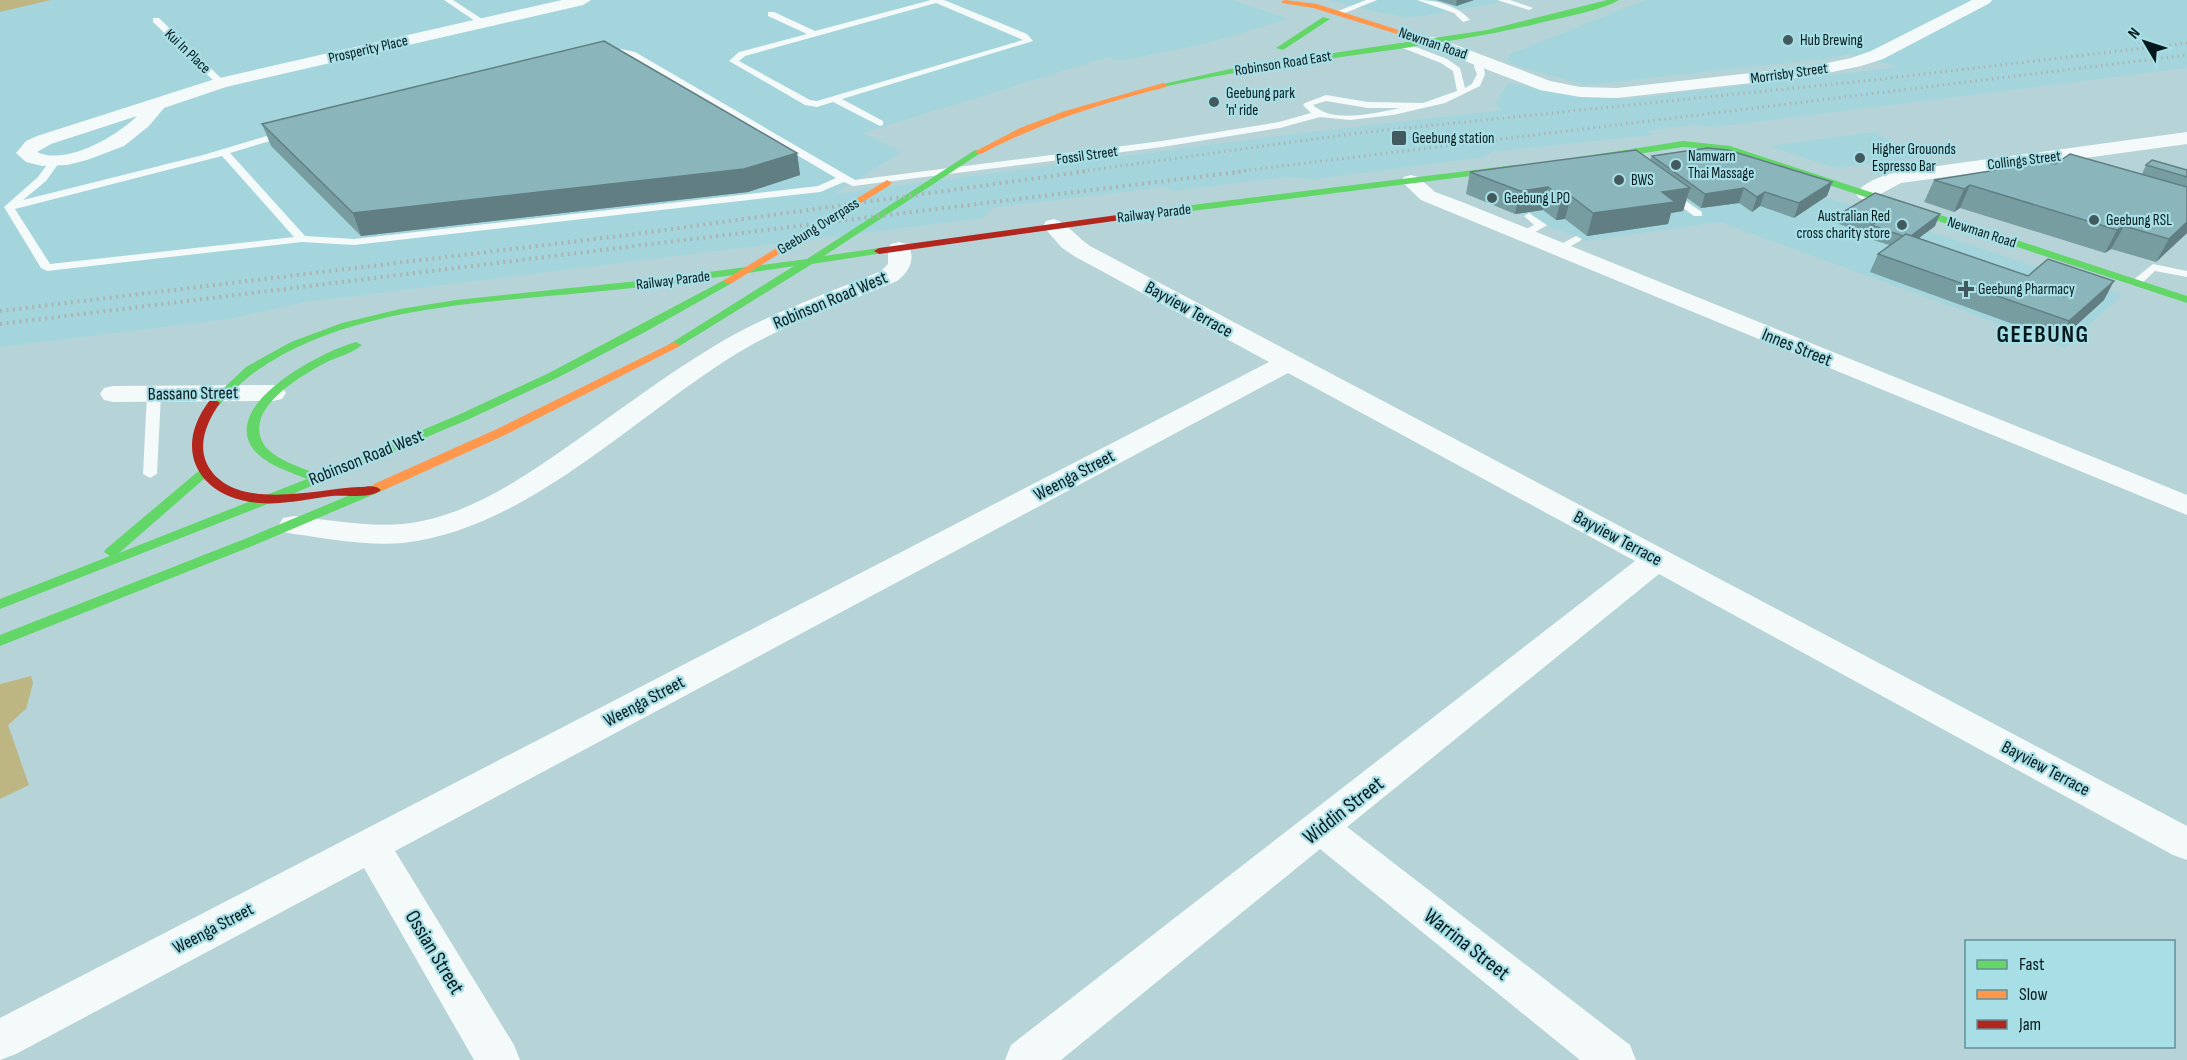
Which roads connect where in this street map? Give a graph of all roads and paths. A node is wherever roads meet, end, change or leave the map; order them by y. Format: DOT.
graph roads {
  1 [pos="448,0"];
  2 [pos="583,0"];
  3 [pos="939,0"];
  4 [pos="1373,0"];
  5 [pos="1421,0"];
  6 [pos="1442,0"];
  7 [pos="1615,0"];
  8 [pos="1984,0"];
  9 [pos="1280,1"];
  10 [pos="1432,3"];
  11 [pos="1504,3"];
  12 [pos="1546,4"];
  13 [pos="771,14"];
  14 [pos="1462,15"];
  15 [pos="1332,16"];
  16 [pos="1484,16"];
  17 [pos="156,20"];
  18 [pos="484,23"];
  19 [pos="1446,23"];
  20 [pos="1396,30"];
  21 [pos="1427,33"];
  22 [pos="814,34"];
  23 [pos="1366,35"];
  24 [pos="1313,43"];
  25 [pos="1403,45"];
  26 [pos="590,59"];
  27 [pos="1479,60"];
  28 [pos="221,83"];
  29 [pos="1580,92"];
  30 [pos="1462,93"];
  31 [pos="836,100"];
  32 [pos="156,105"];
  33 [pos="1422,106"];
  34 [pos="1319,114"];
  35 [pos="880,123"];
  36 [pos="301,130"];
  37 [pos="2187,138"];
  38 [pos="2134,145"];
  39 [pos="223,151"];
  40 [pos="1617,155"];
  41 [pos="930,157"];
  42 [pos="2177,157"];
  43 [pos="1582,159"];
  44 [pos="56,160"];
  45 [pos="2024,160"];
  46 [pos="961,161"];
  47 [pos="1631,165"];
  48 [pos="1524,166"];
  49 [pos="2052,168"];
  50 [pos="849,181"];
  51 [pos="1412,181"];
  52 [pos="1664,189"];
  53 [pos="1866,194"];
  54 [pos="9,207"];
  55 [pos="1698,214"];
  56 [pos="1054,226"];
  57 [pos="302,239"];
  58 [pos="899,249"];
  59 [pos="2187,274"];
  60 [pos="784,278"];
  61 [pos="2136,283"];
  62 [pos="721,286"];
  63 [pos="602,288"];
  64 [pos="2187,300"];
  65 [pos="467,316"];
  66 [pos="371,340"];
  67 [pos="1287,363"];
  68 [pos="225,392"];
  69 [pos="273,393"];
  70 [pos="113,394"];
  71 [pos="154,394"];
  72 [pos="206,472"];
  73 [pos="150,474"];
  74 [pos="316,478"];
  75 [pos="374,490"];
  76 [pos="262,500"];
  77 [pos="2187,506"];
  78 [pos="294,525"];
  79 [pos="1658,559"];
  80 [pos="97,566"];
  81 [pos="0,604"];
  82 [pos="0,641"];
  83 [pos="1320,827"];
  84 [pos="2187,844"];
  85 [pos="371,845"];
  86 [pos="0,1040"];
  87 [pos="498,1060"];
  88 [pos="1027,1060"];
  89 [pos="1614,1060"];
  1 -- 18 [label="lane"];
  2 -- 18 [label="street, Prosperity Place"];
  3 -- 22 [label="lane"];
  3 -- 31 [label="lane"];
  4 -- 15 [label="lane"];
  5 -- 10 [label="lane"];
  6 -- 10 [label="lane"];
  7 -- 21 [label="main road, Robinson Road East"];
  8 -- 29 [label="street, Morrisby Street"];
  9 -- 15 [label="main road, Newman Road"];
  10 -- 14 [label="lane"];
  11 -- 12 [label="main road"];
  13 -- 22 [label="lane"];
  14 -- 16 [label="main road"];
  14 -- 19 [label="main road"];
  15 -- 20 [label="main road, Newman Road"];
  15 -- 23 [label="main road, Newman Road"];
  15 -- 24 [label="main road, Robinson Road East"];
  17 -- 28 [label="lane, Kui In Place"];
  18 -- 28 [label="street, Prosperity Place"];
  20 -- 21 [label="main road, Robinson Road East"];
  20 -- 23 [label="main road, Robinson Road East"];
  21 -- 25 [label="main road, Robinson Road East"];
  21 -- 27 [label="street, Newman Road"];
  22 -- 31 [label="lane"];
  23 -- 25 [label="main road, Newman Road"];
  25 -- 30 [label="lane"];
  25 -- 46 [label="main road, Robinson Road East"];
  26 -- 50 [label="lane"];
  27 -- 29 [label="street, Newman Road"];
  27 -- 30 [label="lane, Fossil Street"];
  28 -- 32 [label="street, Prosperity Place"];
  30 -- 33 [label="lane, Fossil Street"];
  31 -- 35 [label="lane"];
  32 -- 44 [label="street, Prosperity Place"];
  32 -- 44 [label="street, Prosperity Place"];
  33 -- 34 [label="lane, Fossil Street"];
  33 -- 34 [label="lane, Fossil Street"];
  34 -- 50 [label="lane, Fossil Street"];
  36 -- 39 [label="lane"];
  37 -- 38 [label="street, Collings Street"];
  38 -- 42 [label="street"];
  38 -- 45 [label="street, Collings Street"];
  39 -- 54 [label="lane"];
  39 -- 57 [label="lane"];
  40 -- 43 [label="main road"];
  40 -- 47 [label="lane"];
  40 -- 53 [label="main road, Newman Road"];
  41 -- 62 [label="main road, Geebung Overpass"];
  44 -- 54 [label="lane"];
  45 -- 49 [label="lane"];
  45 -- 53 [label="street, Collings Street"];
  46 -- 60 [label="main road, Geebung Overpass"];
  48 -- 51 [label="main road, Railway Parade"];
  50 -- 57 [label="lane, Fossil Street"];
  51 -- 56 [label="main road, Railway Parade"];
  51 -- 77 [label="street, Innes Street"];
  52 -- 55 [label="lane"];
  53 -- 61 [label="main road, Newman Road"];
  54 -- 57 [label="lane, Fossil Street"];
  56 -- 58 [label="main road, Railway Parade"];
  56 -- 67 [label="street, Bayview Terrace"];
  58 -- 63 [label="main road, Railway Parade"];
  58 -- 78 [label="street, Robinson Road West"];
  59 -- 61 [label="lane"];
  60 -- 75 [label="main road, Robinson Road West"];
  61 -- 64 [label="main road, Newman Road"];
  62 -- 74 [label="main road, Robinson Road West"];
  63 -- 65 [label="main road, Railway Parade"];
  63 -- 68 [label="main road, Railway Parade"];
  66 -- 69 [label="main road"];
  67 -- 79 [label="street, Bayview Terrace"];
  67 -- 85 [label="street, Weenga Street"];
  68 -- 69 [label="street, Bassano Street"];
  68 -- 71 [label="street, Bassano Street"];
  68 -- 72 [label="main road, Railway Parade"];
  69 -- 74 [label="main road"];
  70 -- 71 [label="street, Bassano Street"];
  71 -- 73 [label="lane"];
  72 -- 76 [label="main road"];
  72 -- 80 [label="main road"];
  74 -- 76 [label="main road, Robinson Road West"];
  75 -- 76 [label="main road"];
  75 -- 78 [label="main road, Robinson Road West"];
  76 -- 80 [label="main road, Robinson Road West"];
  78 -- 82 [label="main road, Robinson Road West"];
  79 -- 83 [label="street, Widdin Street"];
  79 -- 84 [label="street, Bayview Terrace"];
  80 -- 81 [label="main road, Robinson Road West"];
  83 -- 88 [label="street, Widdin Street"];
  83 -- 89 [label="street, Warrina Street"];
  85 -- 86 [label="street, Weenga Street"];
  85 -- 87 [label="street, Ossian Street"];
}
